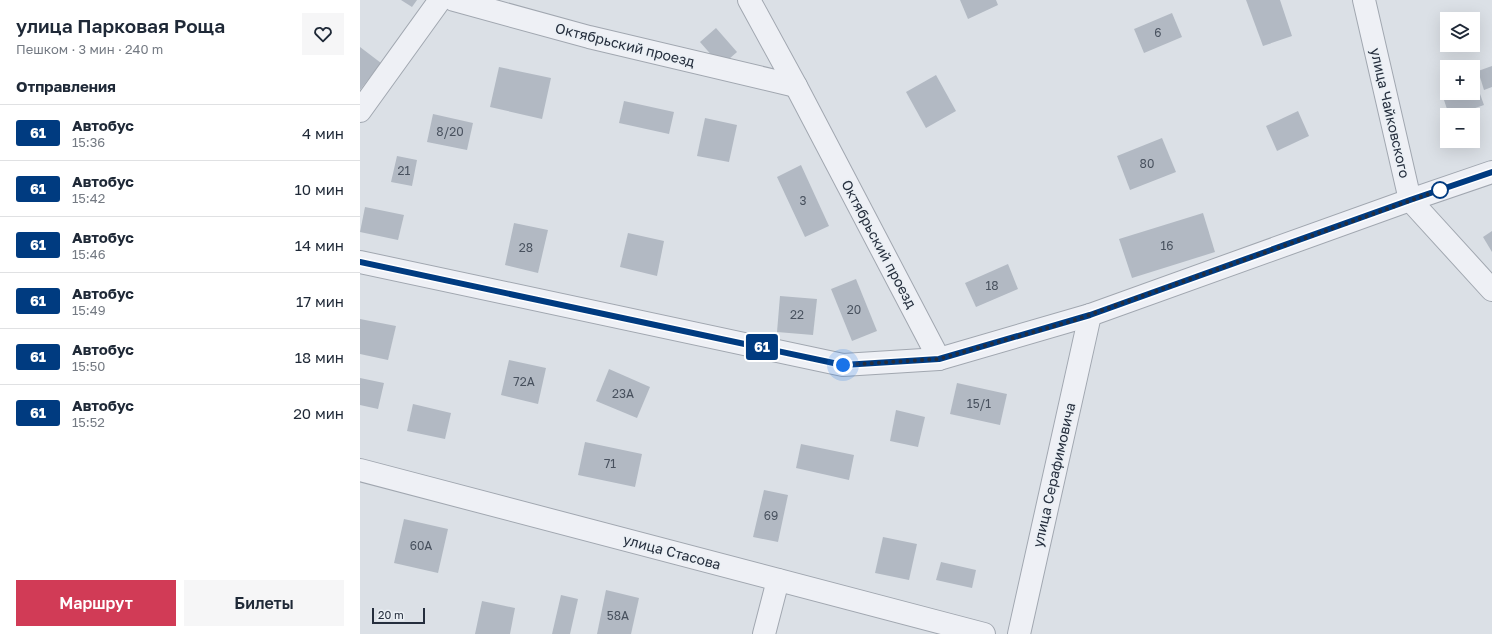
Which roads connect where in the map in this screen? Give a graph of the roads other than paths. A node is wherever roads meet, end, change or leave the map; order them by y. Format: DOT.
graph roads {
  1 [pos="440,0"];
  2 [pos="454,0"];
  3 [pos="749,0"];
  4 [pos="1364,0"];
  5 [pos="796,86"];
  6 [pos="360,111"];
  7 [pos="1492,172"];
  8 [pos="1410,200"];
  9 [pos="360,262"];
  10 [pos="1492,290"];
  11 [pos="1090,315"];
  12 [pos="939,359"];
  13 [pos="360,470"];
  14 [pos="778,580"];
  15 [pos="764,634"];
  16 [pos="984,634"];
  17 [pos="1019,634"];
  1 -- 6 [label="street"];
  2 -- 5 [label="street, Октябрьский проезд"];
  3 -- 5 [label="street, Октябрьский проезд"];
  4 -- 8 [label="street, улица Чайковского"];
  5 -- 12 [label="street, Октябрьский проезд"];
  7 -- 8 [label="street"];
  8 -- 10 [label="street, улица Чайковского"];
  8 -- 11 [label="street"];
  9 -- 12 [label="street"];
  11 -- 12 [label="street"];
  11 -- 17 [label="street, улица Серафимовича"];
  13 -- 14 [label="street, улица Стасова"];
  14 -- 15 [label="street"];
  14 -- 16 [label="street, улица Стасова"];
}
